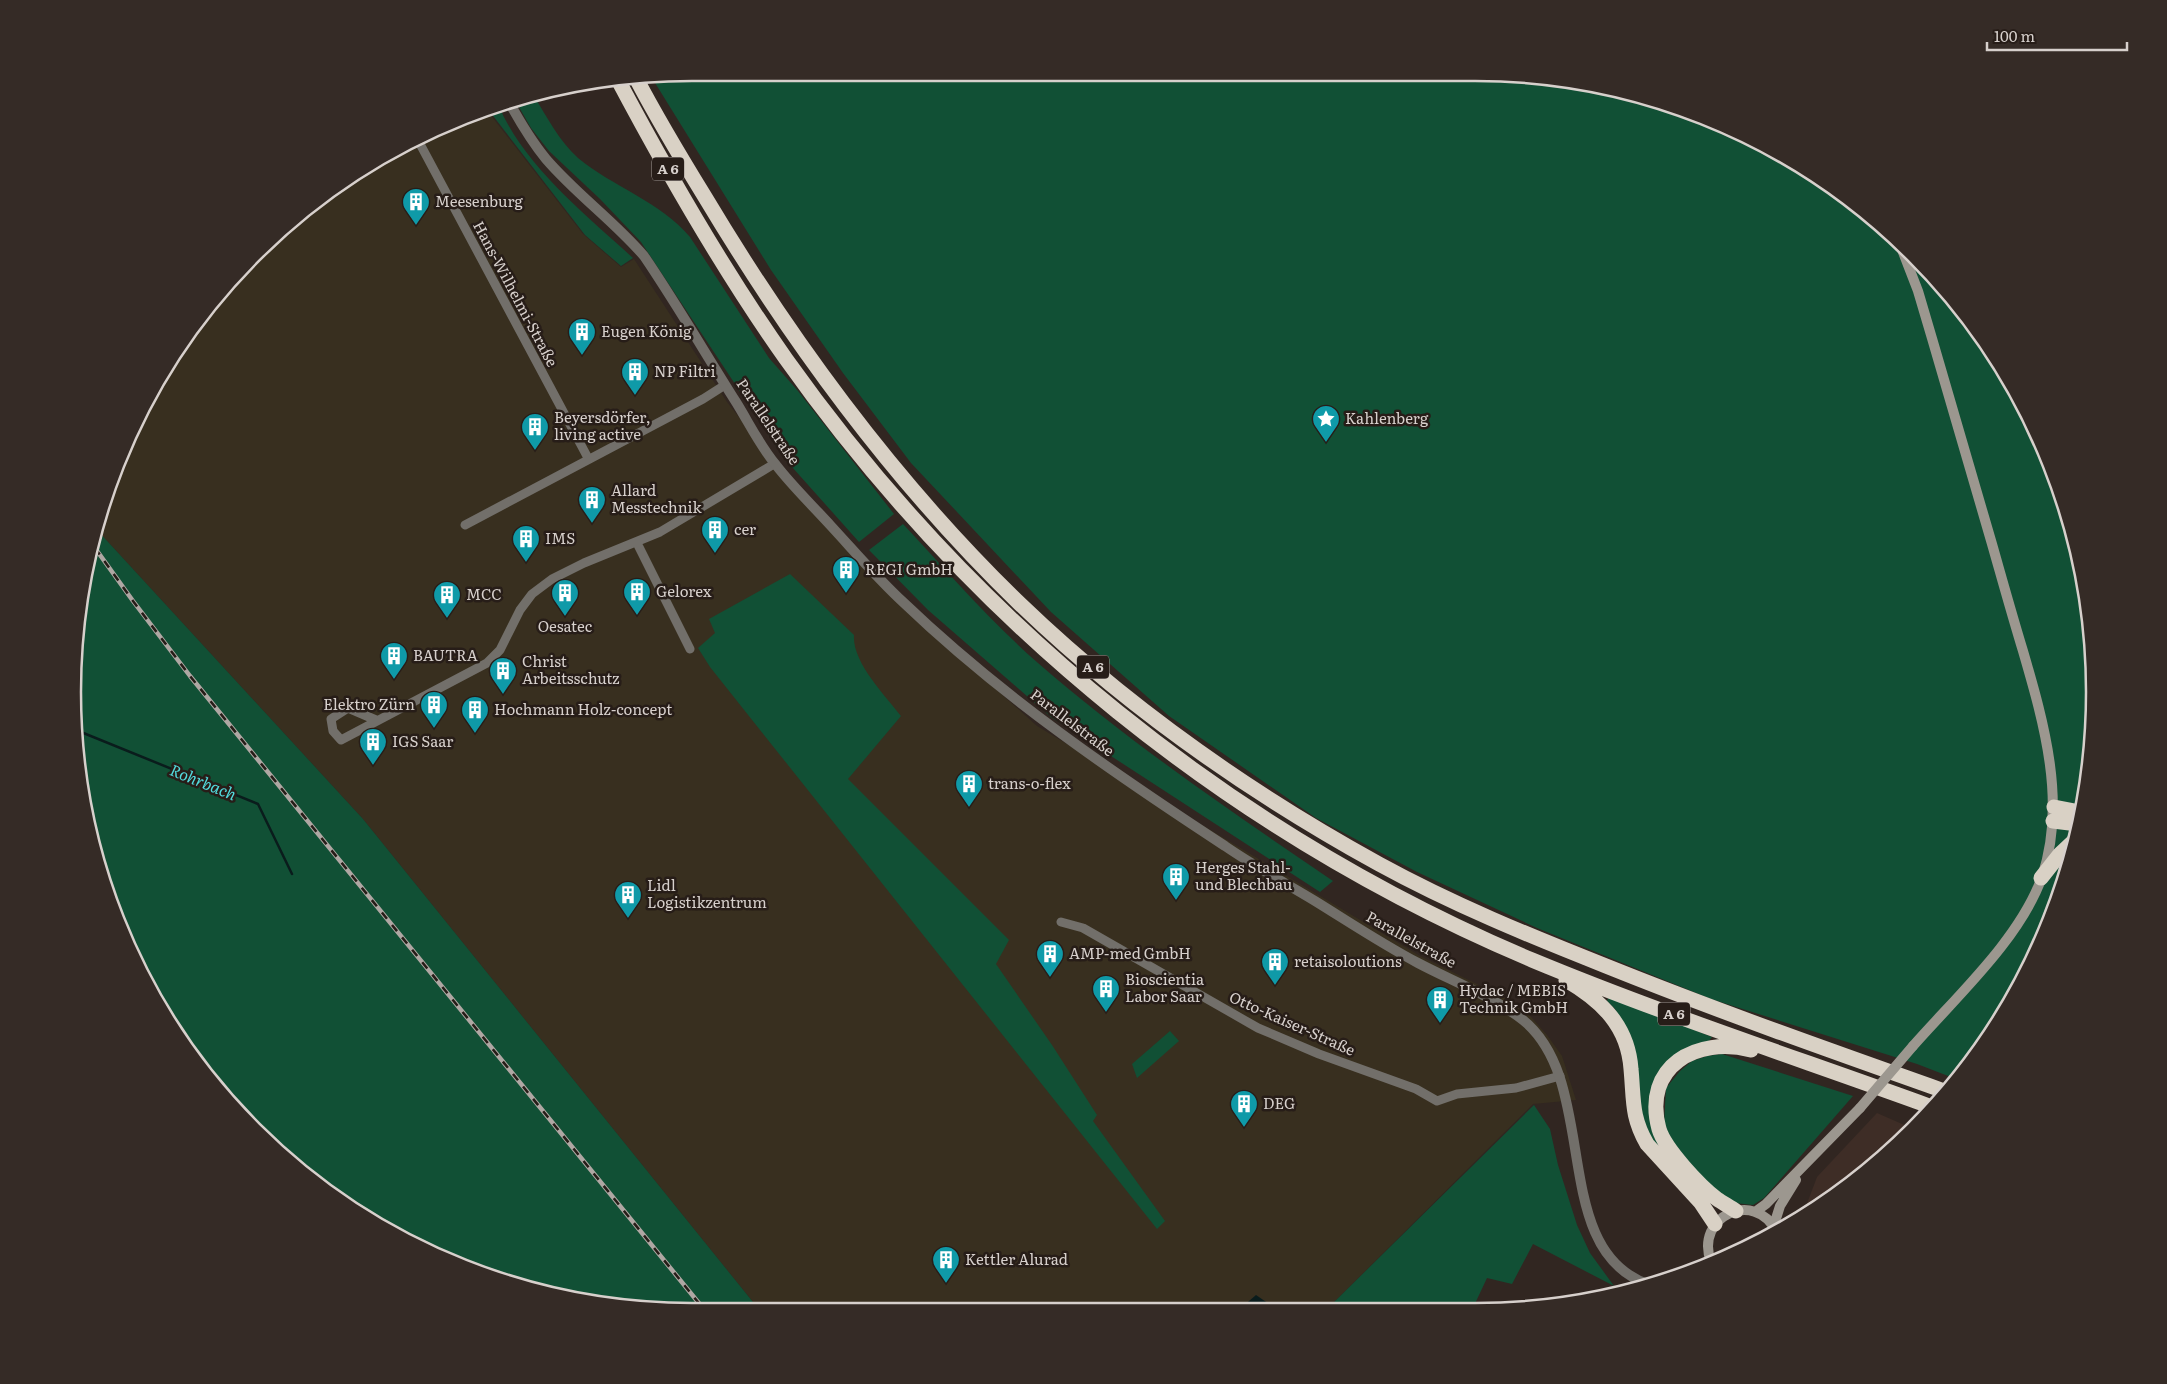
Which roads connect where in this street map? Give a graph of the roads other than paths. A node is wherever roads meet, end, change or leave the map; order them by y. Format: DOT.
graph roads {
  1 [pos="639,84"];
  2 [pos="621,85"];
  3 [pos="513,109"];
  4 [pos="421,145"];
  5 [pos="1907,260"];
  6 [pos="725,385"];
  7 [pos="588,458"];
  8 [pos="774,464"];
  9 [pos="465,525"];
  10 [pos="637,543"];
  11 [pos="690,649"];
  12 [pos="376,720"];
  13 [pos="2074,812"];
  14 [pos="2053,814"];
  15 [pos="2072,821"];
  16 [pos="2065,849"];
  17 [pos="2042,878"];
  18 [pos="1061,922"];
  19 [pos="1530,959"];
  20 [pos="1818,1067"];
  21 [pos="1560,1076"];
  22 [pos="1939,1089"];
  23 [pos="1925,1104"];
  24 [pos="1815,1156"];
  25 [pos="1736,1211"];
  26 [pos="1756,1212"];
  27 [pos="1776,1223"];
  28 [pos="1715,1224"];
  29 [pos="1773,1225"];
  30 [pos="1710,1256"];
  31 [pos="1640,1280"];
  1 -- 22 [label="highway, A 6"];
  2 -- 19 [label="highway, A 6"];
  3 -- 6 [label="street, Parallelstraße"];
  4 -- 7 [label="street, Hans-Wilhelmi-Straße"];
  5 -- 14 [label="main road"];
  6 -- 7 [label="street"];
  6 -- 8 [label="street, Parallelstraße"];
  7 -- 9 [label="street"];
  8 -- 10 [label="street"];
  8 -- 21 [label="street, Parallelstraße"];
  10 -- 11 [label="street"];
  10 -- 12 [label="street"];
  12 -- 12 [label="street"];
  13 -- 14 [label="highway"];
  14 -- 15 [label="highway"];
  14 -- 17 [label="main road"];
  16 -- 17 [label="highway"];
  17 -- 24 [label="main road, bridge"];
  18 -- 21 [label="street, Otto-Kaiser-Straße"];
  19 -- 20 [label="highway, A 6"];
  19 -- 28 [label="highway"];
  20 -- 23 [label="highway, A 6"];
  20 -- 25 [label="highway"];
  21 -- 31 [label="street, Parallelstraße"];
  24 -- 26 [label="main road"];
  24 -- 27 [label="main road"];
  25 -- 26 [label="main road"];
  25 -- 28 [label="main road"];
  26 -- 29 [label="main road"];
  28 -- 30 [label="main road"];
}
